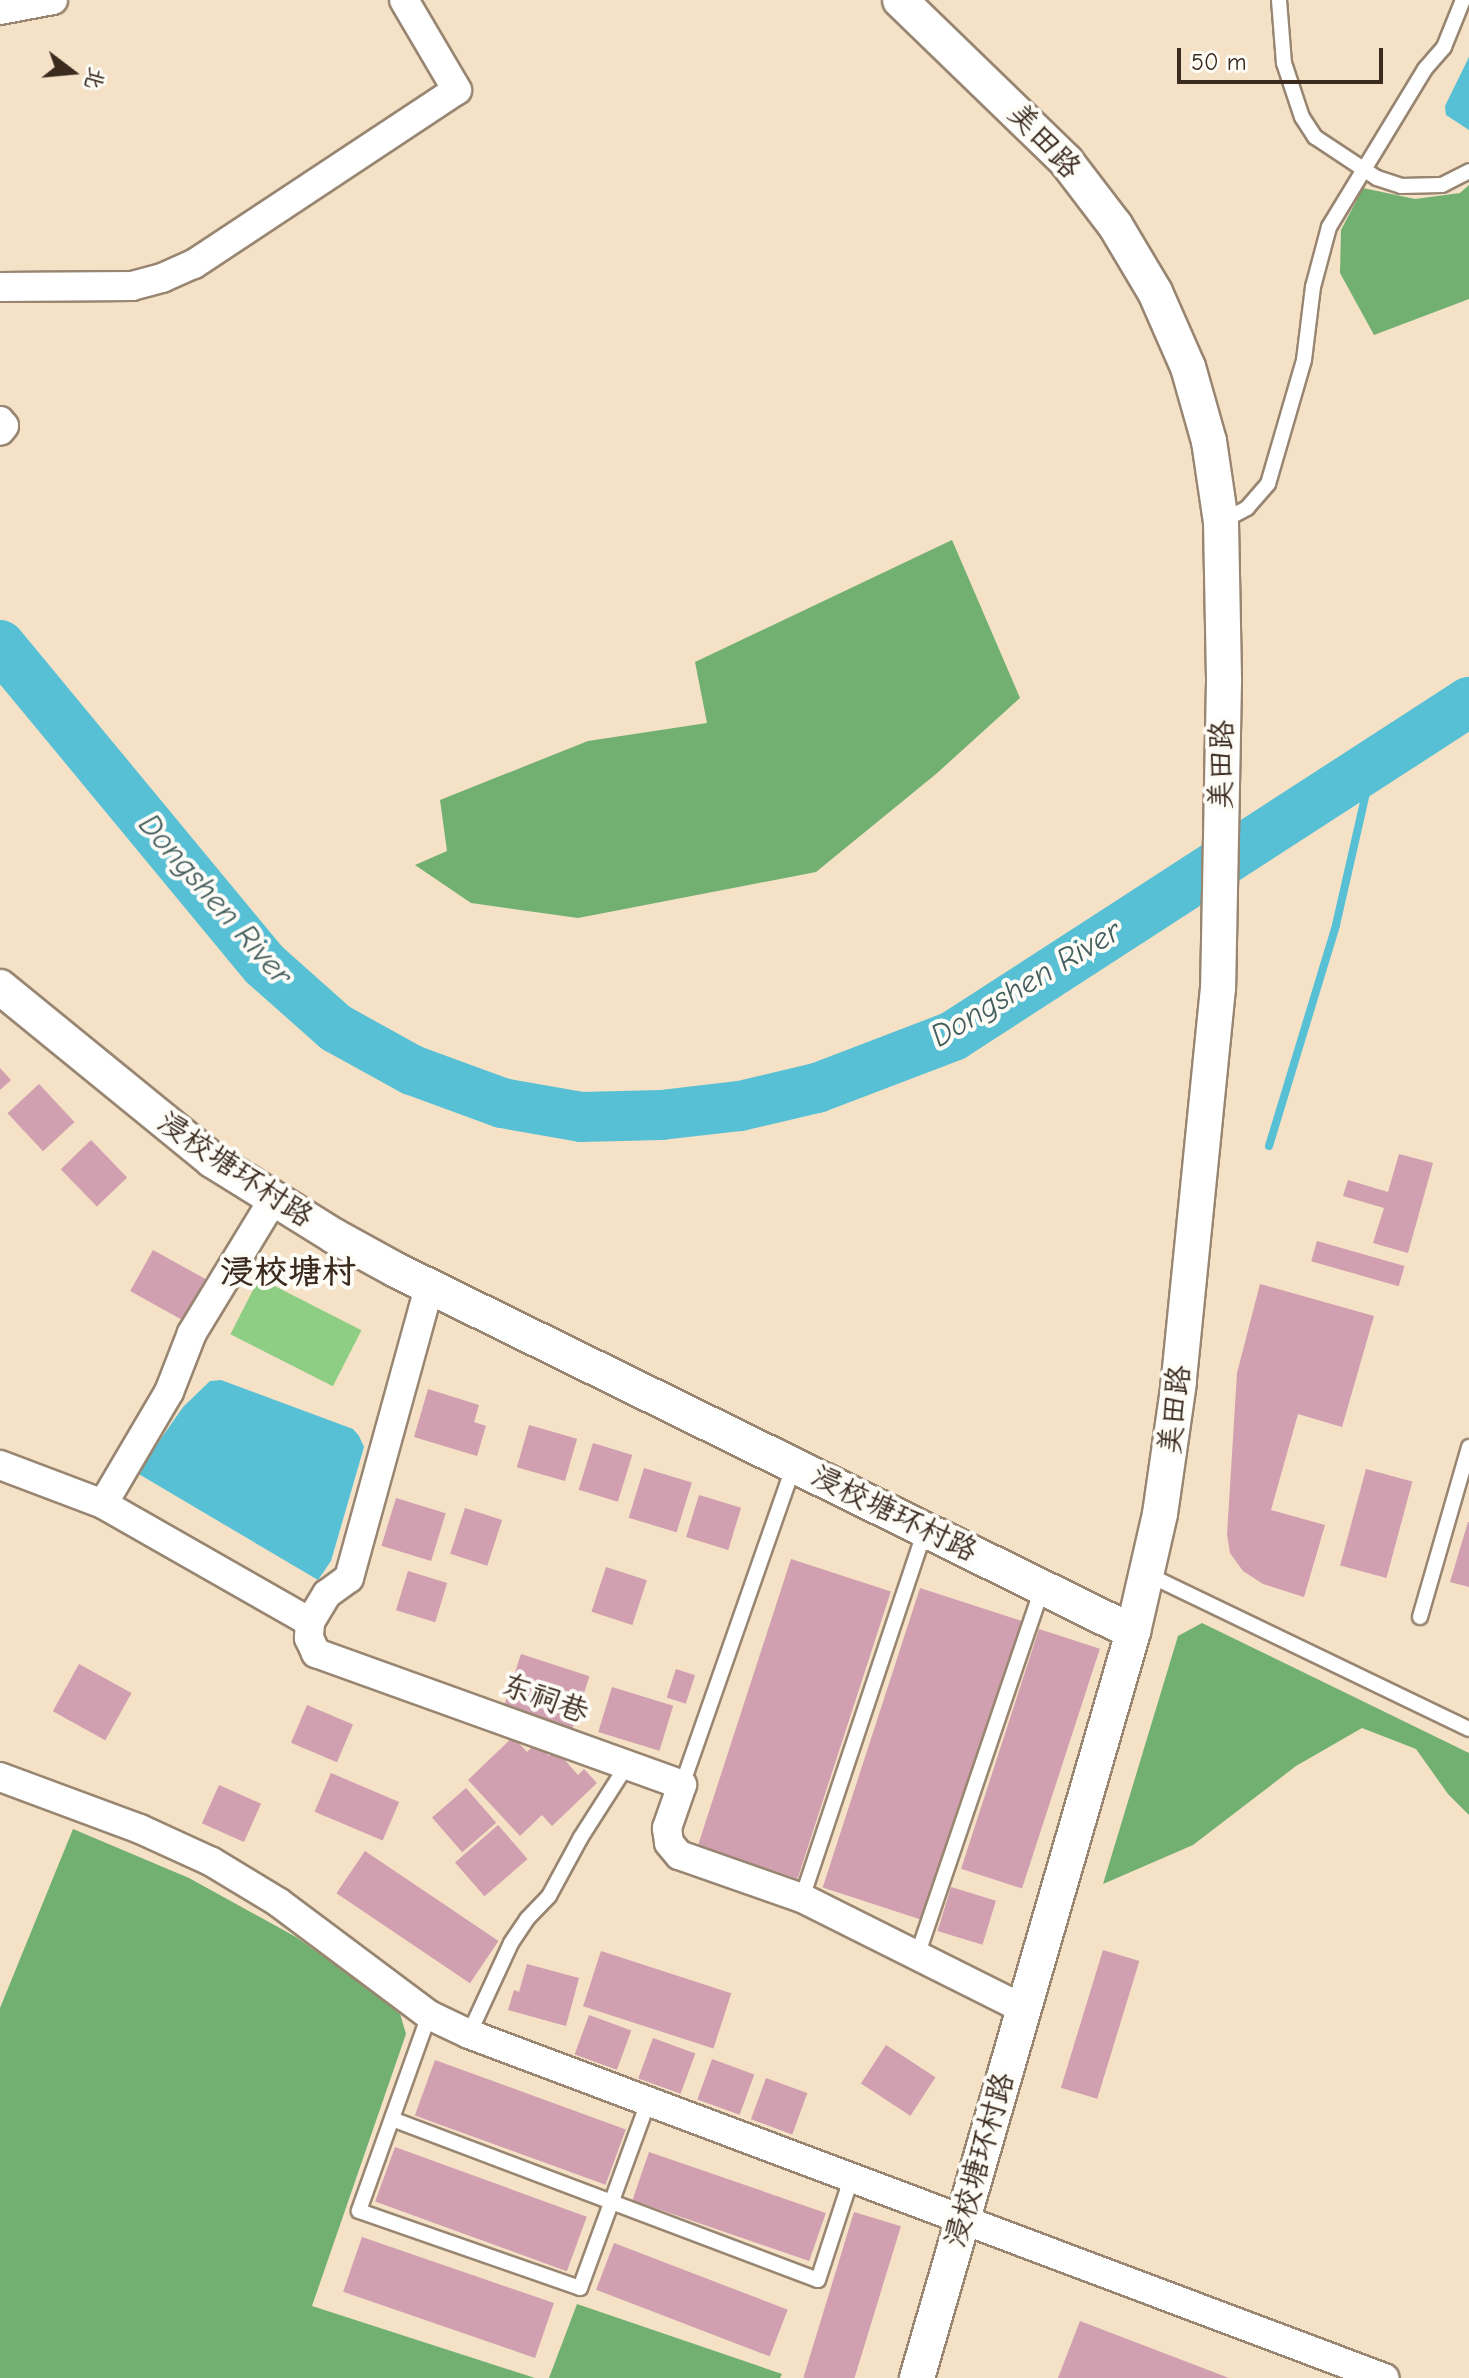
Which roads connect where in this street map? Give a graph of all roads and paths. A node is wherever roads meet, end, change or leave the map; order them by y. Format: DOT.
graph roads {
  1 [pos="53,0"];
  2 [pos="404,0"];
  3 [pos="900,0"];
  4 [pos="1279,0"];
  5 [pos="1463,0"];
  6 [pos="0,10"];
  7 [pos="1363,169"];
  8 [pos="1469,171"];
  9 [pos="0,287"];
  10 [pos="0,421"];
  11 [pos="0,431"];
  12 [pos="1221,522"];
  13 [pos="0,987"];
  14 [pos="273,1200"];
  15 [pos="429,1287"];
  16 [pos="1468,1452"];
  17 [pos="0,1465"];
  18 [pos="794,1466"];
  19 [pos="103,1504"];
  20 [pos="925,1530"];
  21 [pos="1149,1575"];
  22 [pos="1043,1587"];
  23 [pos="1420,1617"];
  24 [pos="310,1622"];
  25 [pos="1133,1632"];
  26 [pos="1469,1729"];
  27 [pos="627,1765"];
  28 [pos="0,1777"];
  29 [pos="682,1785"];
  30 [pos="802,1898"];
  31 [pos="917,1956"];
  32 [pos="1024,2009"];
  33 [pos="429,2015"];
  34 [pos="469,2034"];
  35 [pos="648,2102"];
  36 [pos="392,2119"];
  37 [pos="851,2179"];
  38 [pos="612,2202"];
  39 [pos="962,2221"];
  40 [pos="917,2378"];
  41 [pos="1384,2378"];
  1 -- 6 [label="street"];
  2 -- 9 [label="street"];
  3 -- 12 [label="street, 美田路"];
  4 -- 7 [label="lane"];
  5 -- 7 [label="lane"];
  7 -- 8 [label="lane"];
  7 -- 12 [label="lane"];
  10 -- 11 [label="street"];
  12 -- 21 [label="street, 美田路"];
  13 -- 14 [label="street, 浸校塘环村路"];
  14 -- 15 [label="street, 浸校塘环村路"];
  14 -- 19 [label="street"];
  15 -- 18 [label="street, 浸校塘环村路"];
  15 -- 24 [label="street"];
  16 -- 23 [label="lane"];
  17 -- 19 [label="street"];
  18 -- 20 [label="street, 浸校塘环村路"];
  18 -- 29 [label="lane"];
  19 -- 24 [label="street"];
  20 -- 22 [label="street, 浸校塘环村路"];
  20 -- 30 [label="lane"];
  21 -- 25 [label="street, 美田路"];
  21 -- 26 [label="lane"];
  22 -- 25 [label="street, 浸校塘环村路"];
  22 -- 31 [label="lane"];
  24 -- 27 [label="street, 东祠巷"];
  25 -- 32 [label="street, 浸校塘环村路"];
  27 -- 29 [label="street, 东祠巷"];
  27 -- 34 [label="lane"];
  28 -- 33 [label="street"];
  29 -- 30 [label="street"];
  30 -- 31 [label="street"];
  31 -- 32 [label="street"];
  32 -- 39 [label="street, 浸校塘环村路"];
  33 -- 34 [label="street"];
  33 -- 36 [label="lane"];
  34 -- 35 [label="street"];
  35 -- 37 [label="street"];
  35 -- 38 [label="lane"];
  36 -- 38 [label="lane"];
  36 -- 38 [label="lane"];
  37 -- 38 [label="lane"];
  37 -- 39 [label="street"];
  39 -- 40 [label="street, 浸校塘环村路"];
  39 -- 41 [label="street"];
}
